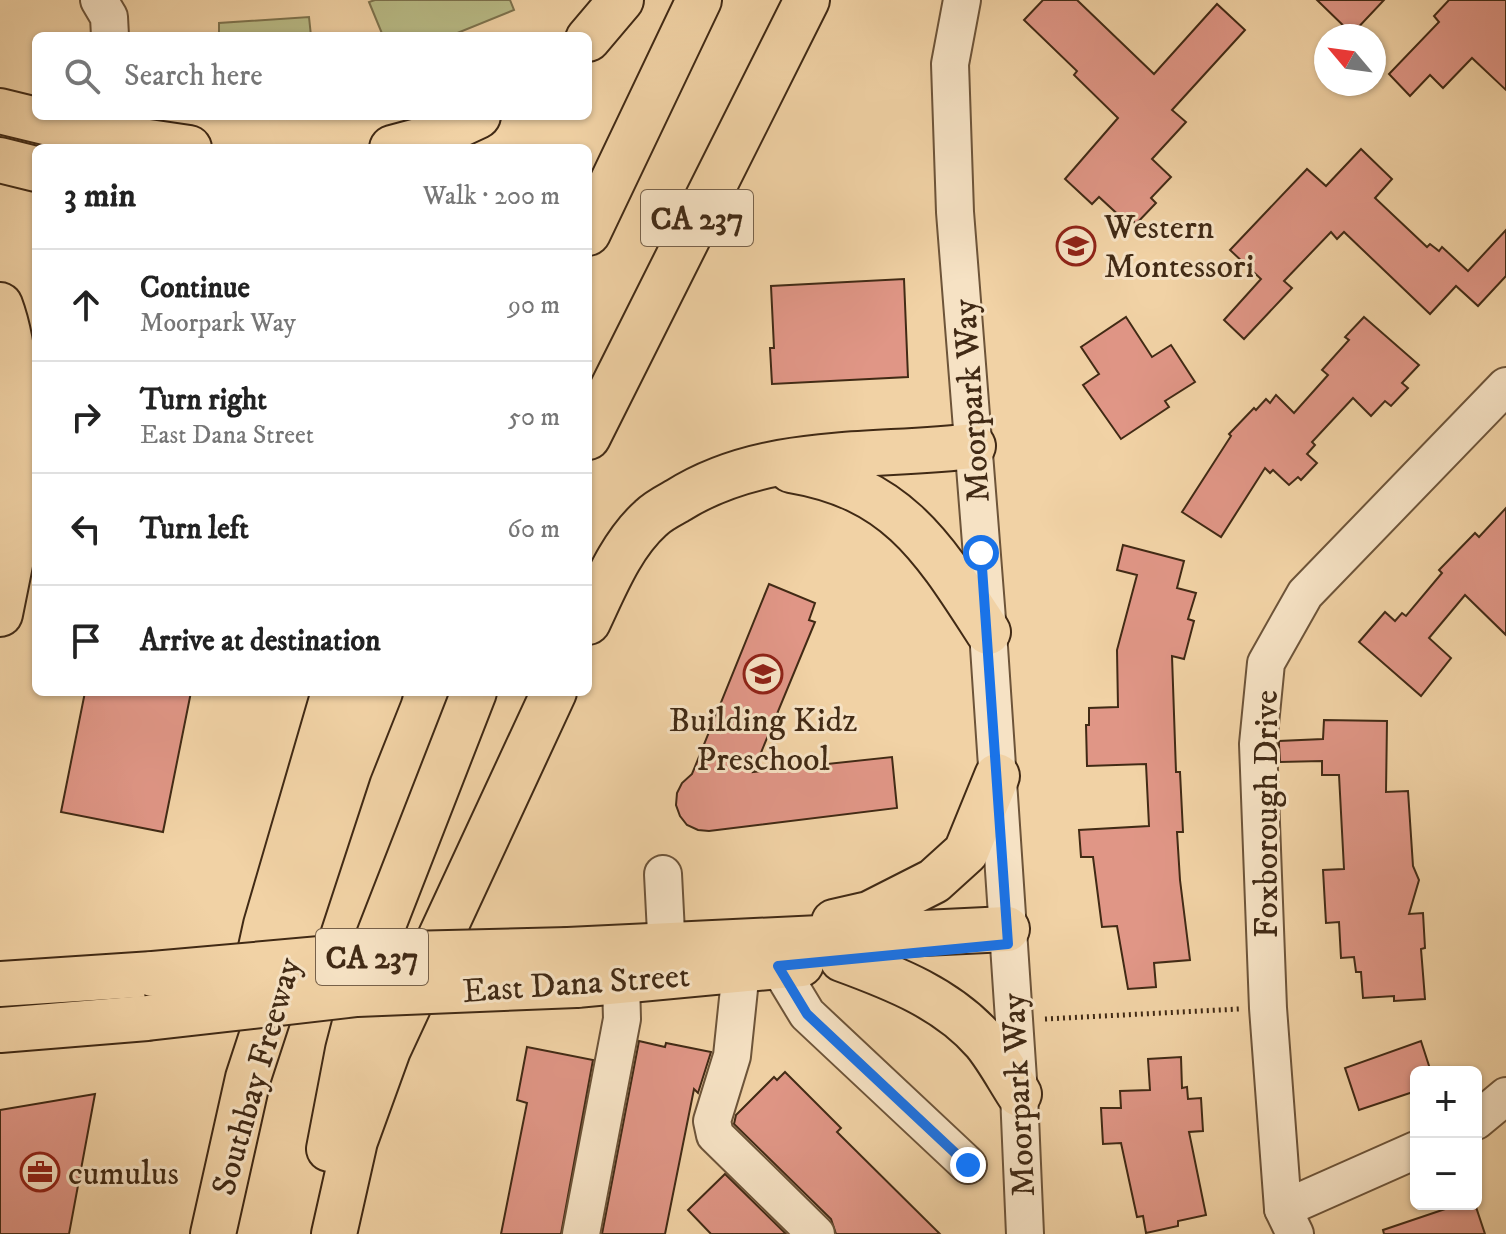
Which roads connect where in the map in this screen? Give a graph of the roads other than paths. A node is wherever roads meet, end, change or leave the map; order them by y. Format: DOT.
graph roads {
  1 [pos="99,0"];
  2 [pos="621,0"];
  3 [pos="699,0"];
  4 [pos="807,0"];
  5 [pos="962,0"];
  6 [pos="110,32"];
  7 [pos="592,34"];
  8 [pos="0,111"];
  9 [pos="32,118"];
  10 [pos="38,120"];
  11 [pos="469,120"];
  12 [pos="94,133"];
  13 [pos="164,144"];
  14 [pos="407,144"];
  15 [pos="0,160"];
  16 [pos="32,168"];
  17 [pos="592,225"];
  18 [pos="0,305"];
  19 [pos="1506,386"];
  20 [pos="592,429"];
  21 [pos="973,446"];
  22 [pos="32,453"];
  23 [pos="761,465"];
  24 [pos="18,525"];
  25 [pos="0,614"];
  26 [pos="592,614"];
  27 [pos="988,632"];
  28 [pos="333,696"];
  29 [pos="378,696"];
  30 [pos="472,696"];
  31 [pos="552,696"];
  32 [pos="997,776"];
  33 [pos="663,874"];
  34 [pos="1008,936"];
  35 [pos="760,958"];
  36 [pos="842,959"];
  37 [pos="668,961"];
  38 [pos="572,967"];
  39 [pos="621,982"];
  40 [pos="0,984"];
  41 [pos="0,1030"];
  42 [pos="248,1078"];
  43 [pos="1019,1094"];
  44 [pos="1506,1096"];
  45 [pos="1482,1116"];
  46 [pos="1410,1153"];
  47 [pos="968,1165"];
  48 [pos="1289,1221"];
  49 [pos="213,1234"];
  50 [pos="313,1234"];
  51 [pos="334,1234"];
  52 [pos="581,1234"];
  53 [pos="816,1234"];
  54 [pos="1025,1234"];
  1 -- 6 [label="street"];
  2 -- 7 [label="main road"];
  3 -- 17 [label="main road, CA 237"];
  4 -- 20 [label="main road, CA 237"];
  5 -- 21 [label="street, Moorpark Way"];
  8 -- 9 [label="main road"];
  10 -- 12 [label="main road"];
  11 -- 14 [label="main road"];
  12 -- 13 [label="main road"];
  15 -- 16 [label="main road"];
  18 -- 24 [label="main road"];
  19 -- 48 [label="street, Foxborough Drive"];
  21 -- 23 [label="main road"];
  21 -- 27 [label="street, Moorpark Way"];
  22 -- 24 [label="main road"];
  23 -- 26 [label="main road"];
  23 -- 27 [label="main road"];
  24 -- 25 [label="main road"];
  27 -- 32 [label="street, Moorpark Way"];
  28 -- 42 [label="main road"];
  29 -- 42 [label="main road, Southbay Freeway / CA 237"];
  30 -- 50 [label="main road, CA 237"];
  31 -- 51 [label="main road"];
  32 -- 34 [label="street, Moorpark Way"];
  32 -- 35 [label="main road"];
  33 -- 37 [label="street"];
  34 -- 35 [label="main road, East Dana Street"];
  34 -- 36 [label="main road, East Dana Street"];
  34 -- 43 [label="street, Moorpark Way"];
  35 -- 36 [label="main road, East Dana Street"];
  35 -- 37 [label="main road, East Dana Street"];
  35 -- 47 [label="street"];
  35 -- 53 [label="street"];
  36 -- 43 [label="main road"];
  37 -- 38 [label="main road, East Dana Street"];
  37 -- 39 [label="main road, East Dana Street"];
  38 -- 39 [label="main road, East Dana Street"];
  38 -- 40 [label="main road, East Dana Street, bridge"];
  38 -- 41 [label="main road, East Dana Street, bridge"];
  39 -- 52 [label="street"];
  42 -- 49 [label="main road, Southbay Freeway / CA 237"];
  43 -- 54 [label="street, Moorpark Way"];
  44 -- 45 [label="street"];
  46 -- 48 [label="street"];
}
